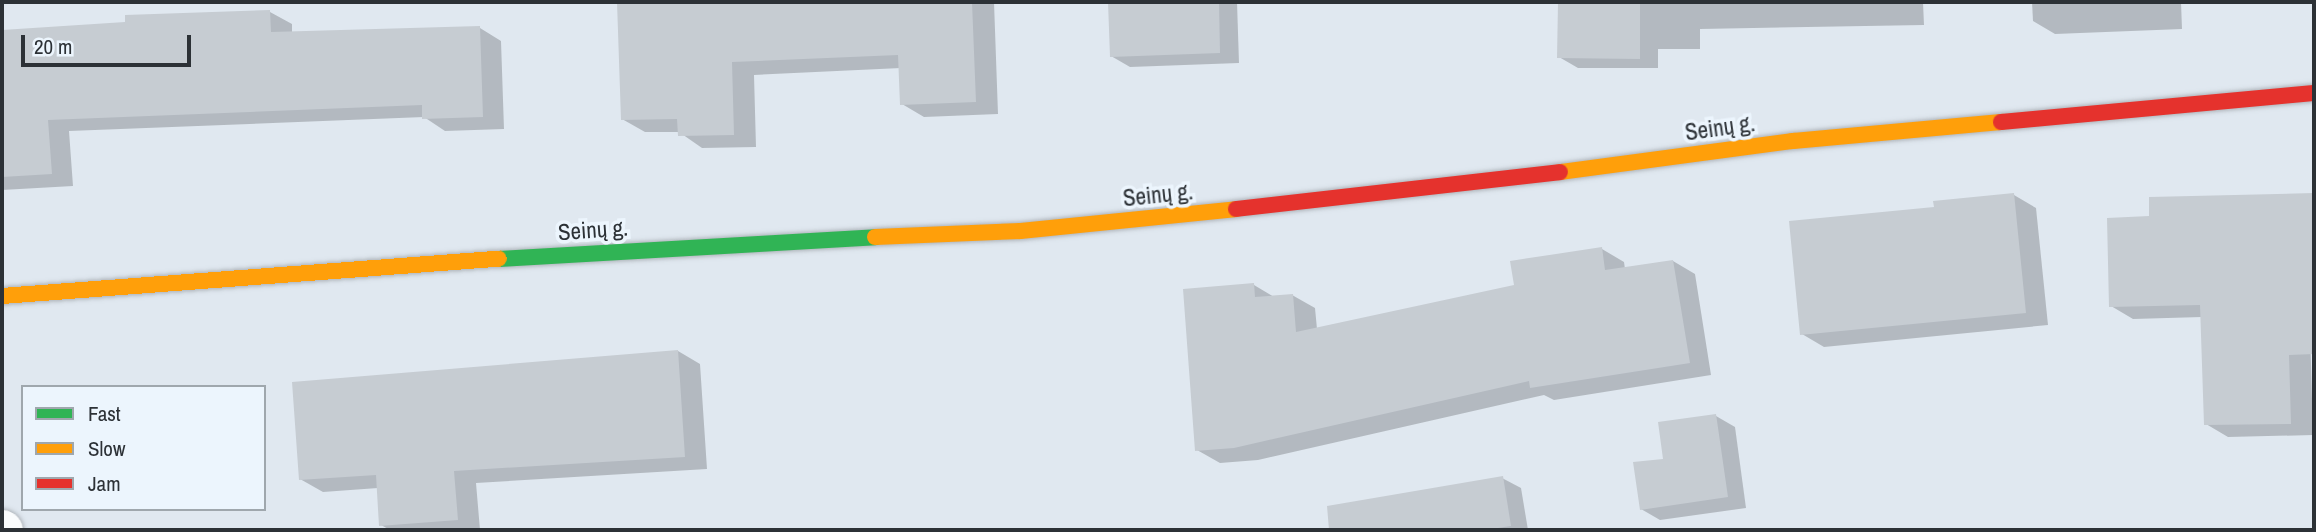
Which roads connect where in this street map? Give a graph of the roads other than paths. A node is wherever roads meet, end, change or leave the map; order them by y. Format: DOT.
graph roads {
  1 [pos="2314,93"];
  2 [pos="2,296"];
  1 -- 2 [label="street, Seinų g."];
}
